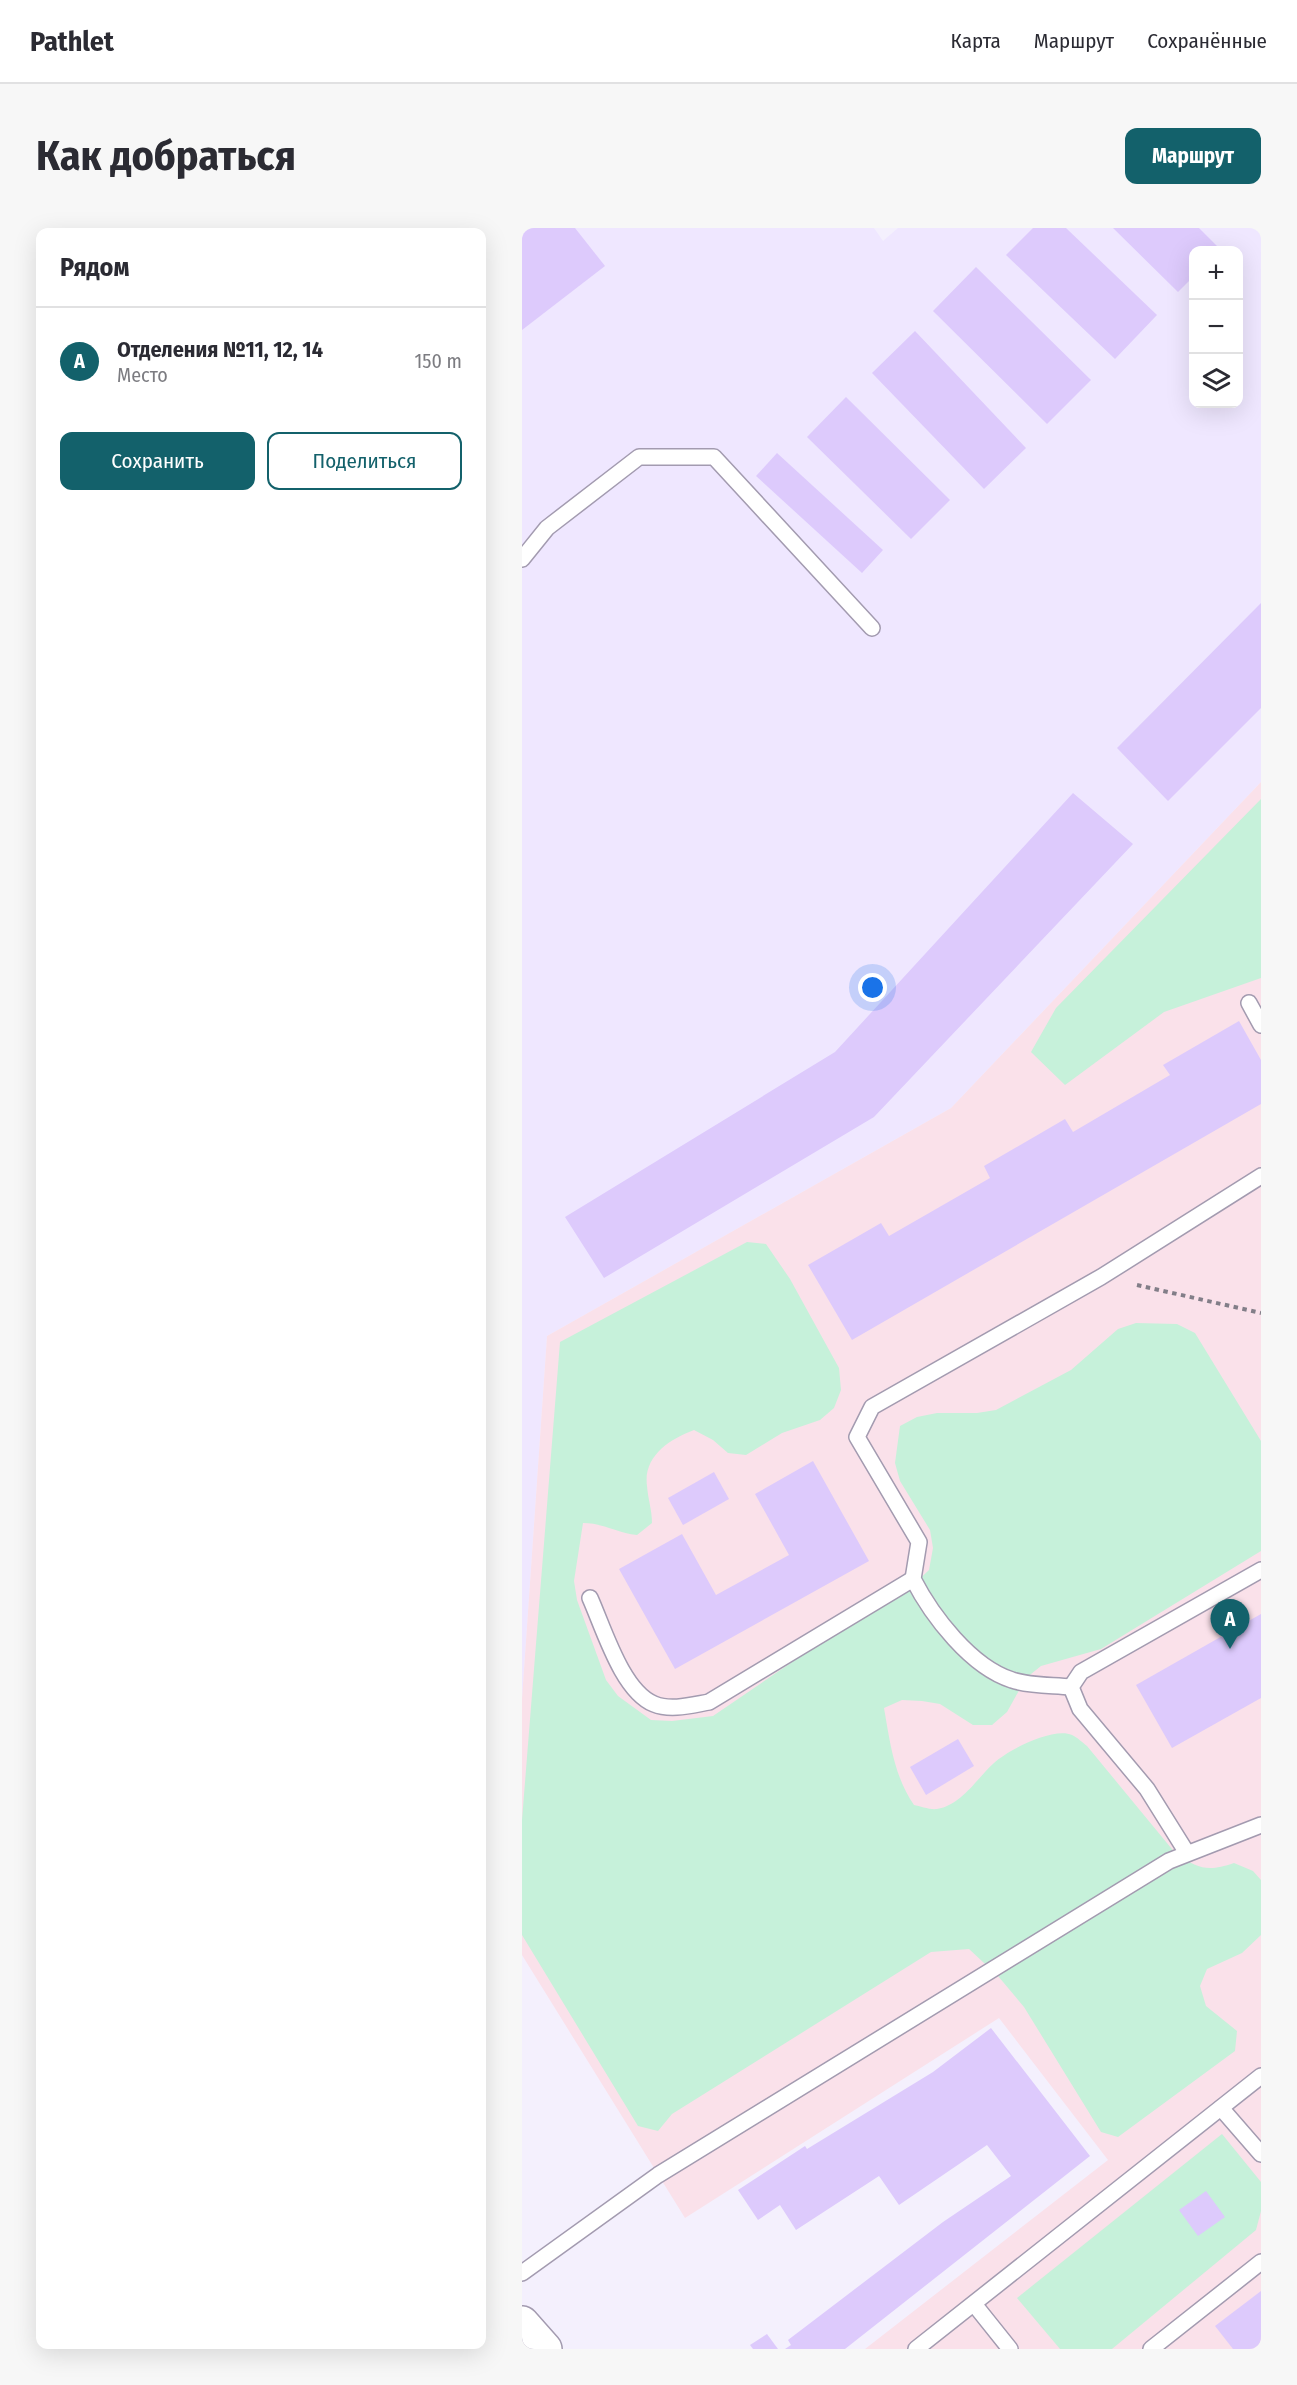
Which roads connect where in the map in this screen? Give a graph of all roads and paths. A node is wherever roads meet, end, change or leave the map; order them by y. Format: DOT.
graph roads {
  1 [pos="522,559"];
  2 [pos="872,628"];
  3 [pos="1249,1003"];
  4 [pos="1261,1025"];
  5 [pos="1261,1176"];
  6 [pos="1101,1277"];
  7 [pos="1261,1313"];
  8 [pos="1261,1570"];
  9 [pos="913,1579"];
  10 [pos="590,1598"];
  11 [pos="1071,1688"];
  12 [pos="1261,1825"];
  13 [pos="1187,1853"];
  14 [pos="1261,2076"];
  15 [pos="1221,2108"];
  16 [pos="1261,2154"];
  17 [pos="1261,2262"];
  18 [pos="522,2273"];
  19 [pos="974,2304"];
  20 [pos="522,2323"];
  21 [pos="545,2349"];
  22 [pos="916,2349"];
  23 [pos="1010,2349"];
  24 [pos="1151,2349"];
  1 -- 2 [label="lane"];
  3 -- 4 [label="lane"];
  5 -- 6 [label="lane"];
  6 -- 7 [label="path"];
  6 -- 9 [label="lane"];
  8 -- 11 [label="lane"];
  9 -- 10 [label="lane"];
  9 -- 11 [label="lane"];
  11 -- 13 [label="lane"];
  12 -- 13 [label="lane"];
  13 -- 18 [label="lane"];
  14 -- 15 [label="lane"];
  15 -- 16 [label="lane"];
  15 -- 19 [label="lane"];
  17 -- 24 [label="lane"];
  19 -- 22 [label="lane"];
  19 -- 23 [label="lane"];
  20 -- 21 [label="street"];
}
